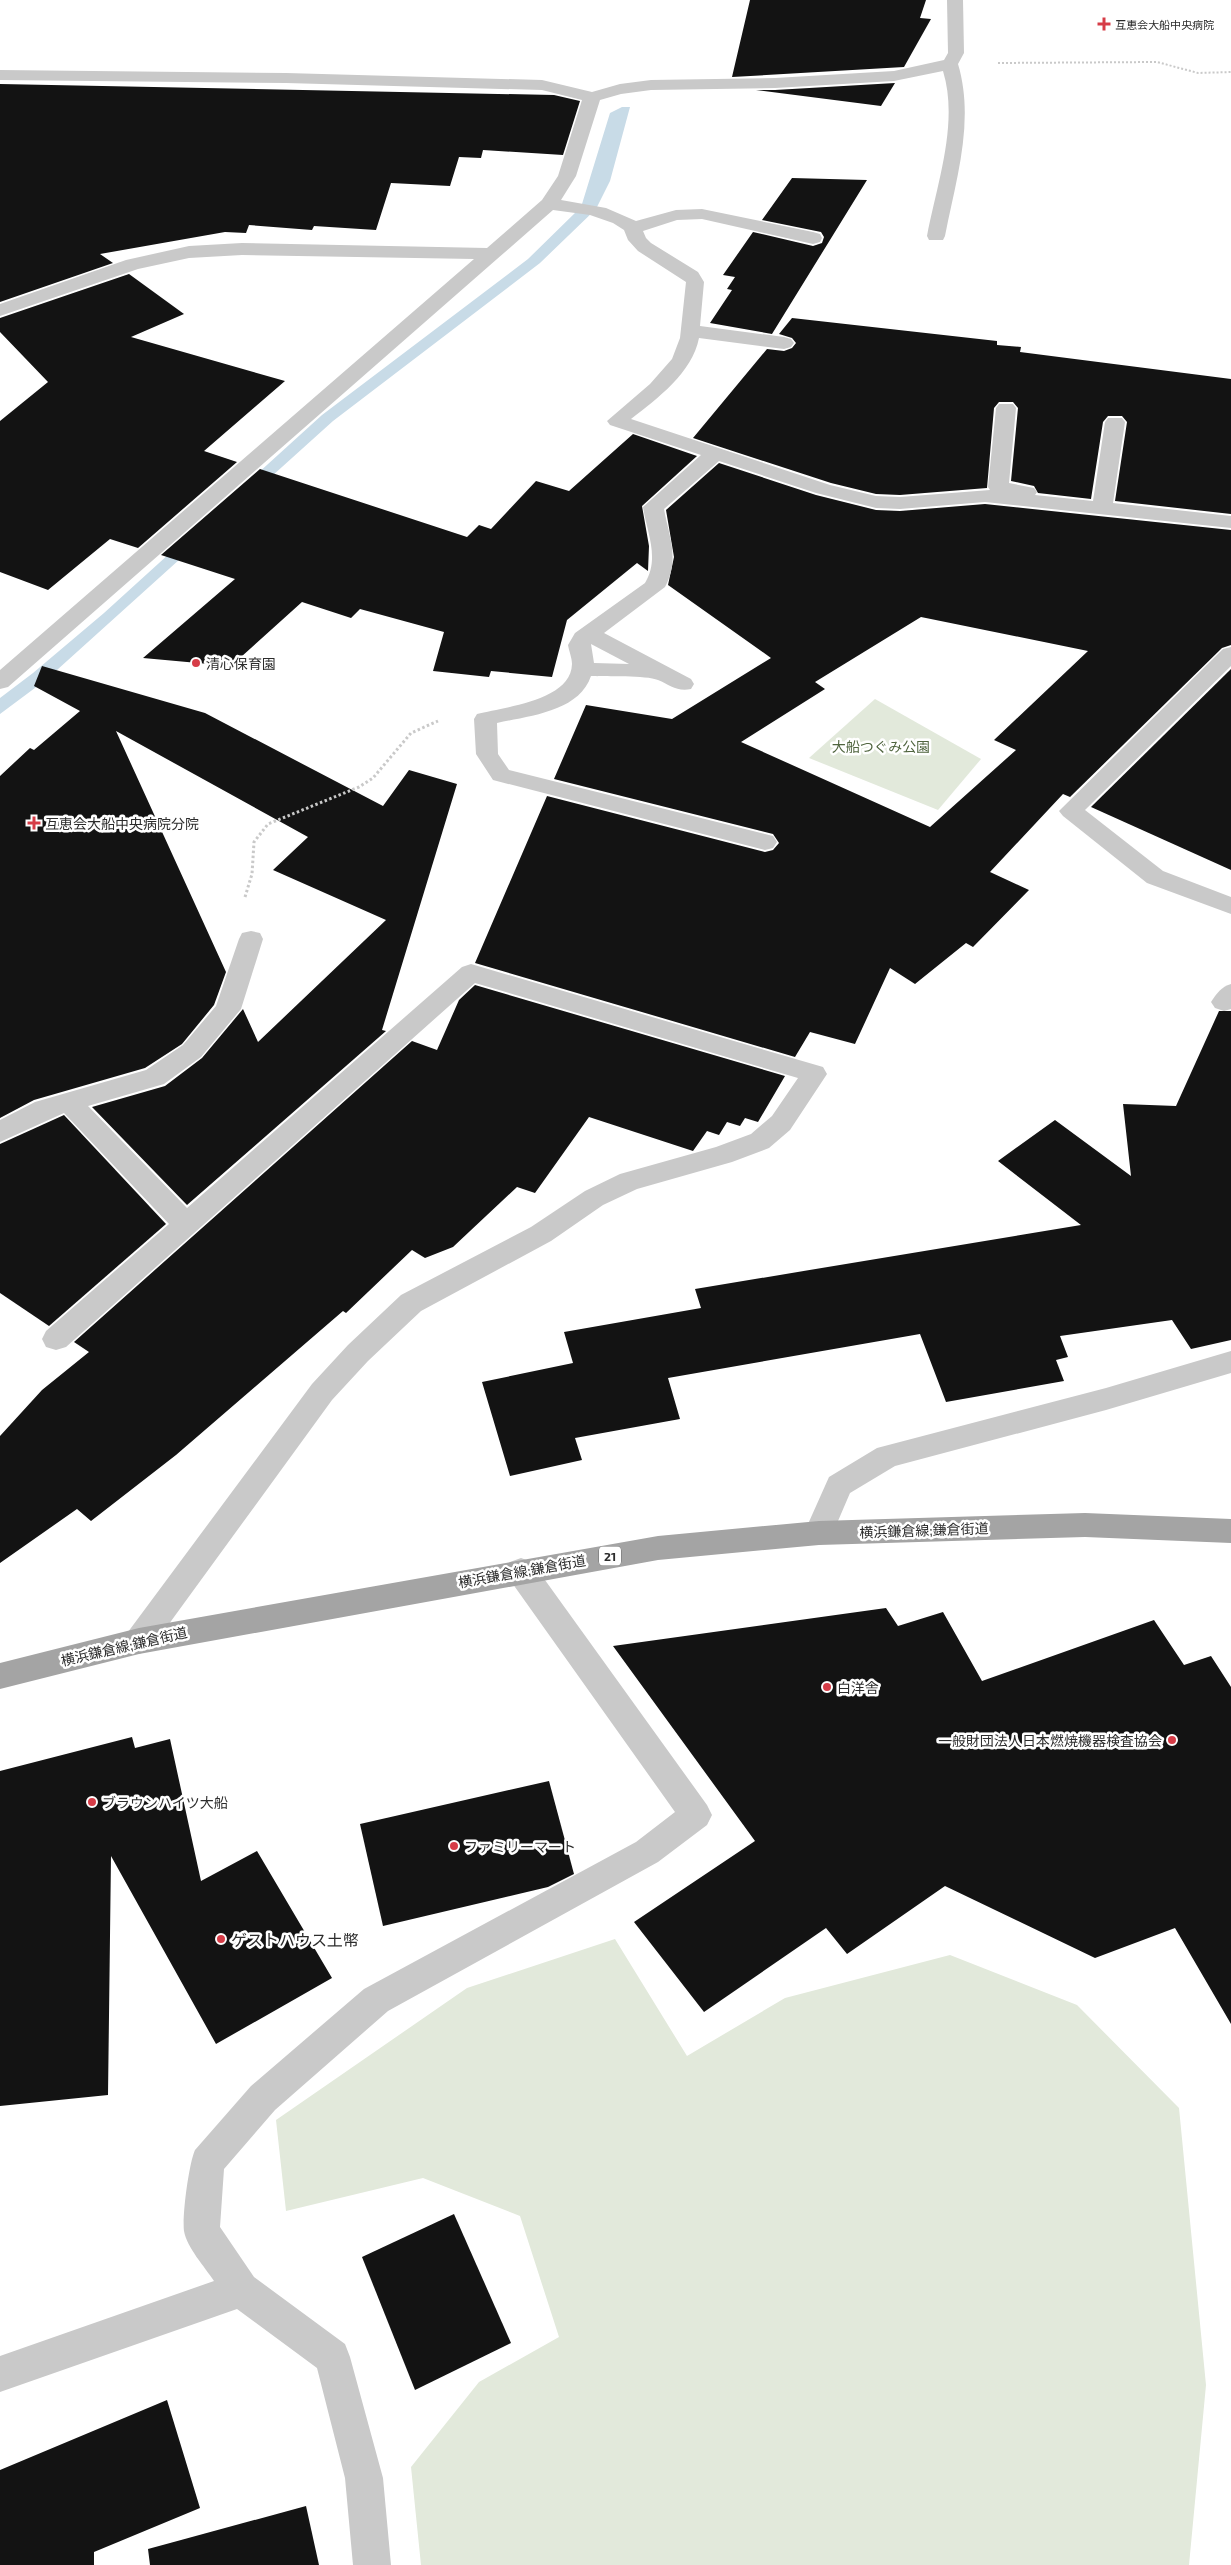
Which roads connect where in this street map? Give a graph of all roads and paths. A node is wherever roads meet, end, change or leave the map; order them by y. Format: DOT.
graph roads {
  1 [pos="955,0"];
  2 [pos="950,64"];
  3 [pos="1231,72"];
  4 [pos="0,75"];
  5 [pos="592,97"];
  6 [pos="549,204"];
  7 [pos="634,228"];
  8 [pos="936,236"];
  9 [pos="813,238"];
  10 [pos="493,254"];
  11 [pos="0,310"];
  12 [pos="691,331"];
  13 [pos="784,343"];
  14 [pos="1006,408"];
  15 [pos="1115,422"];
  16 [pos="716,453"];
  17 [pos="1102,503"];
  18 [pos="1231,522"];
  19 [pos="589,634"];
  20 [pos="1231,654"];
  21 [pos="582,669"];
  22 [pos="663,672"];
  23 [pos="0,682"];
  24 [pos="683,684"];
  25 [pos="439,720"];
  26 [pos="765,842"];
  27 [pos="1231,906"];
  28 [pos="251,939"];
  29 [pos="69,1102"];
  30 [pos="0,1132"];
  31 [pos="186,1224"];
  32 [pos="56,1339"];
  33 [pos="1231,1362"];
  34 [pos="1231,1531"];
  35 [pos="818,1533"];
  36 [pos="522,1571"];
  37 [pos="139,1641"];
  38 [pos="0,1676"];
  39 [pos="240,2290"];
  40 [pos="0,2374"];
  41 [pos="372,2565"];
  1 -- 2 [label="street"];
  2 -- 3 [label="path"];
  2 -- 5 [label="street"];
  2 -- 8 [label="street"];
  4 -- 5 [label="street"];
  5 -- 6 [label="street"];
  6 -- 7 [label="street"];
  6 -- 10 [label="street"];
  7 -- 9 [label="street"];
  7 -- 12 [label="street"];
  10 -- 11 [label="street"];
  10 -- 23 [label="street"];
  12 -- 13 [label="street"];
  12 -- 16 [label="street"];
  14 -- 17 [label="street"];
  15 -- 17 [label="street"];
  16 -- 17 [label="street"];
  16 -- 19 [label="street"];
  17 -- 18 [label="street"];
  19 -- 21 [label="street"];
  19 -- 22 [label="street"];
  20 -- 27 [label="street"];
  21 -- 22 [label="street"];
  21 -- 26 [label="street"];
  22 -- 24 [label="street"];
  25 -- 28 [label="path"];
  28 -- 29 [label="street"];
  29 -- 30 [label="street"];
  29 -- 31 [label="street"];
  31 -- 32 [label="street"];
  31 -- 37 [label="street"];
  33 -- 35 [label="street"];
  34 -- 35 [label="main road, 横浜鎌倉線;鎌倉街道 / 21"];
  35 -- 36 [label="main road, 横浜鎌倉線;鎌倉街道 / 21"];
  36 -- 37 [label="main road, 横浜鎌倉線;鎌倉街道 / 21"];
  36 -- 39 [label="street"];
  37 -- 38 [label="main road, 横浜鎌倉線;鎌倉街道 / 21"];
  39 -- 40 [label="street"];
  39 -- 41 [label="street"];
}
